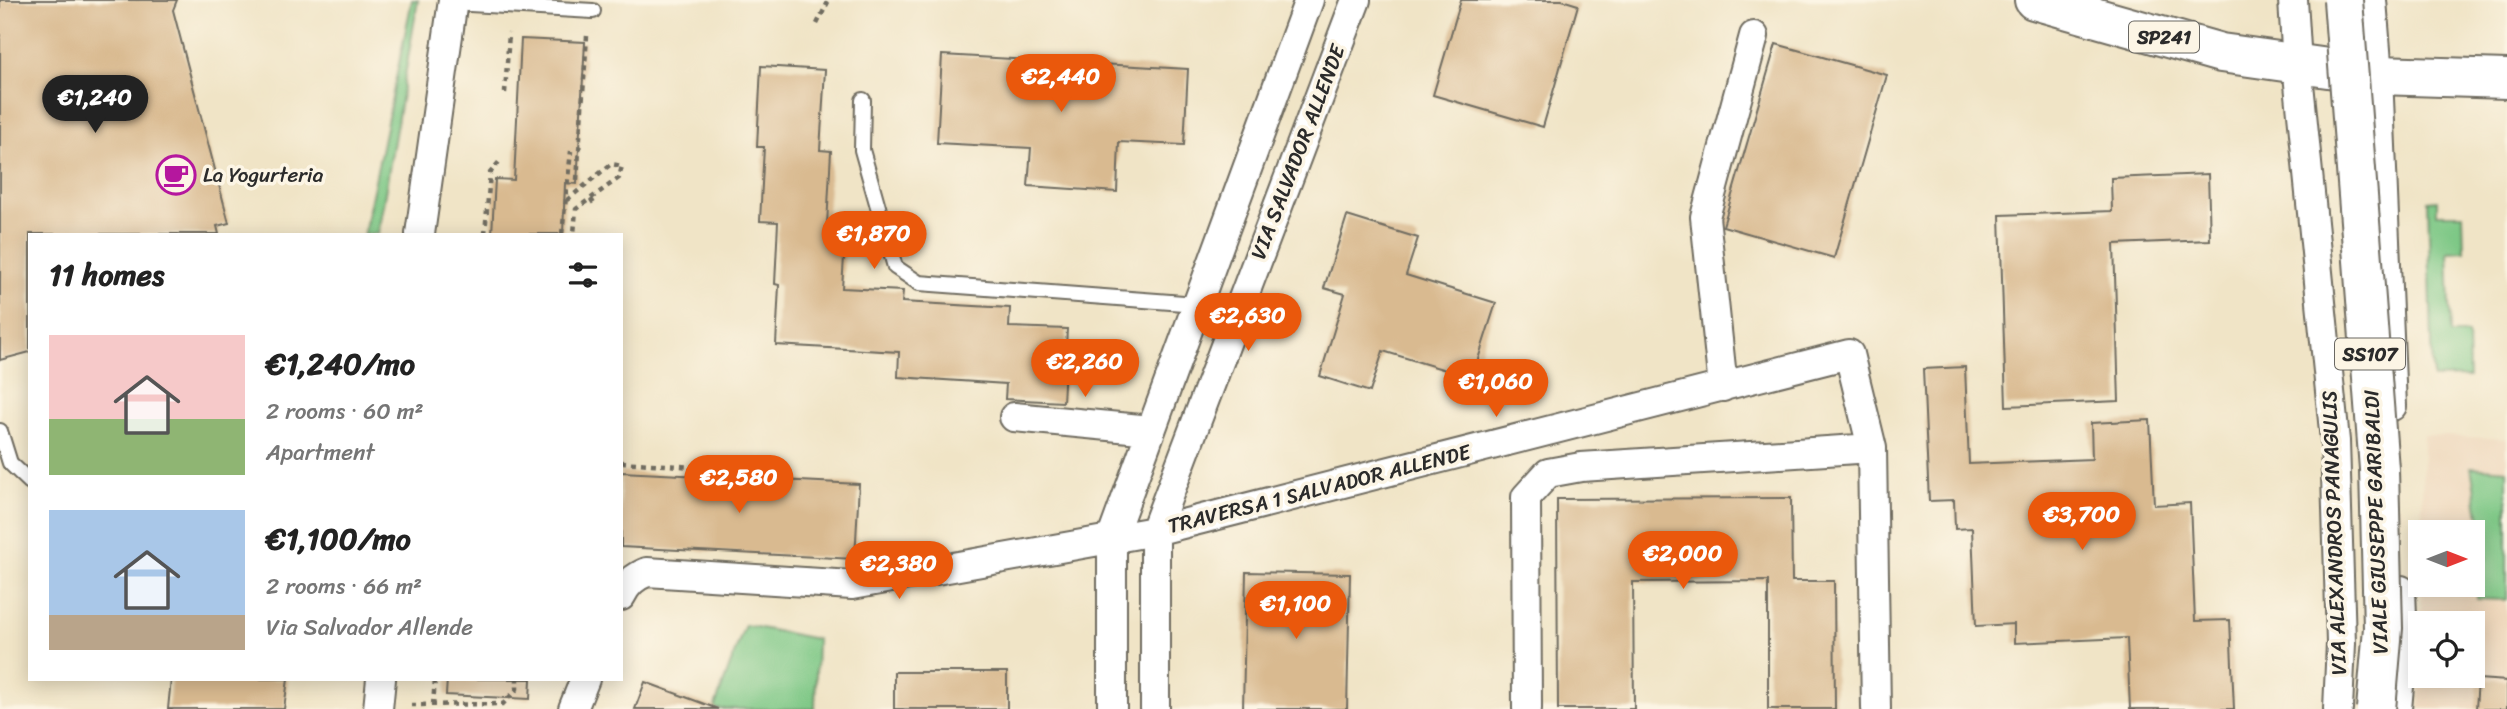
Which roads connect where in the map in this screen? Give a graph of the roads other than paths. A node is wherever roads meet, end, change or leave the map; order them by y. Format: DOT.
graph roads {
  1 [pos="1309,0"];
  2 [pos="1356,0"];
  3 [pos="2034,0"];
  4 [pos="2292,0"];
  5 [pos="2343,0"];
  6 [pos="2372,0"];
  7 [pos="452,1"];
  8 [pos="591,11"];
  9 [pos="1754,37"];
  10 [pos="2297,64"];
  11 [pos="2378,75"];
  12 [pos="2507,79"];
  13 [pos="863,100"];
  14 [pos="420,233"];
  15 [pos="1197,304"];
  16 [pos="1723,387"];
  17 [pos="1014,417"];
  18 [pos="1151,430"];
  19 [pos="0,431"];
  20 [pos="1872,449"];
  21 [pos="28,480"];
  22 [pos="1155,531"];
  23 [pos="1112,537"];
  24 [pos="623,594"];
  25 [pos="584,681"];
  26 [pos="573,709"];
  27 [pos="1112,709"];
  28 [pos="1155,709"];
  29 [pos="1527,709"];
  30 [pos="1876,709"];
  31 [pos="2338,709"];
  32 [pos="2376,709"];
  33 [pos="2397,709"];
  1 -- 15 [label="street, VIA SALVADOR ALLENDE"];
  2 -- 22 [label="street, VIA SALVADOR ALLENDE"];
  3 -- 10 [label="main road, SP241"];
  4 -- 10 [label="street, VIA ALEXANDROS PANAGULIS"];
  5 -- 32 [label="main road, VIALE GIUSEPPE GARIBALDI / SS107, bridge"];
  6 -- 11 [label="street"];
  7 -- 8 [label="lane"];
  7 -- 14 [label="street"];
  9 -- 16 [label="street"];
  10 -- 11 [label="main road, SP241"];
  10 -- 31 [label="street, VIA ALEXANDROS PANAGULIS"];
  11 -- 12 [label="main road, SP241"];
  11 -- 33 [label="street"];
  13 -- 15 [label="lane"];
  15 -- 18 [label="street, VIA SALVADOR ALLENDE"];
  16 -- 20 [label="street, TRAVERSA 1 SALVADOR ALLENDE"];
  16 -- 22 [label="street, TRAVERSA 1 SALVADOR ALLENDE"];
  17 -- 18 [label="street"];
  18 -- 23 [label="street, VIA SALVADOR ALLENDE"];
  19 -- 21 [label="lane"];
  20 -- 29 [label="street"];
  20 -- 30 [label="street"];
  22 -- 23 [label="street, TRAVERSA 1 SALVADOR ALLENDE"];
  22 -- 28 [label="street, VIA SALVADOR ALLENDE"];
  23 -- 24 [label="street, TRAVERSA 1 SALVADOR ALLENDE"];
  23 -- 27 [label="street, VIA SALVADOR ALLENDE"];
  25 -- 26 [label="street"];
}
